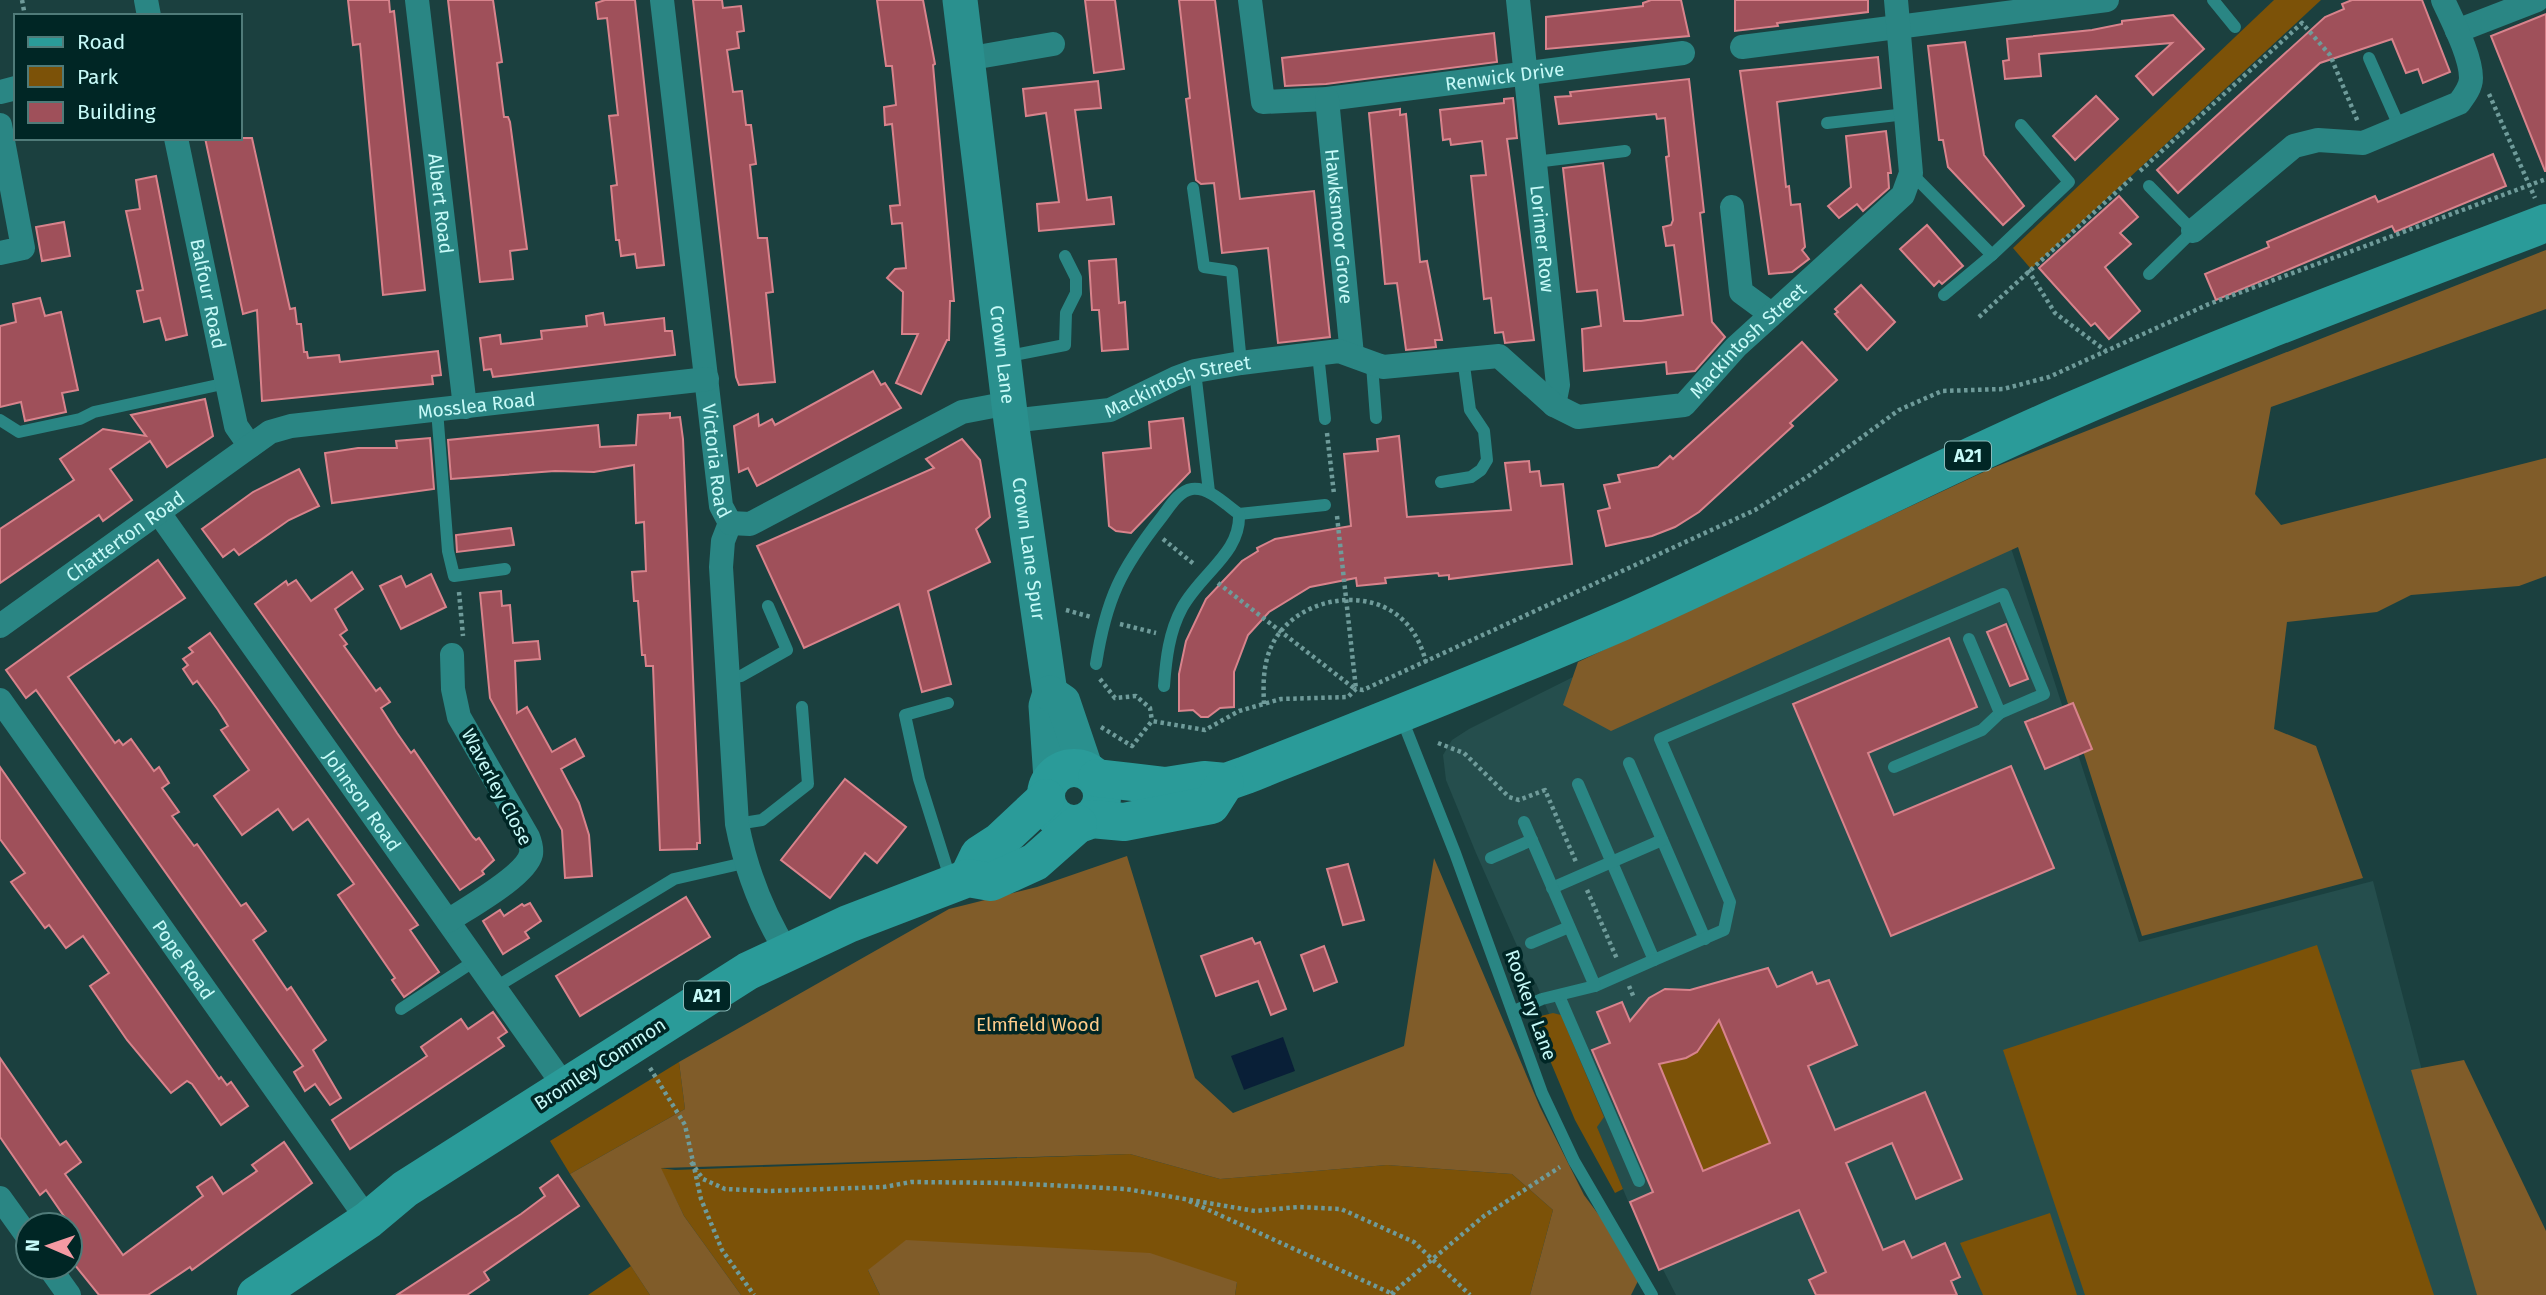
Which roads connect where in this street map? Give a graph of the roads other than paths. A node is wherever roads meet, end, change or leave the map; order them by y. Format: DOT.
graph roads {
  1 [pos="417,0"];
  2 [pos="662,0"];
  3 [pos="960,0"];
  4 [pos="1250,0"];
  5 [pos="1518,0"];
  6 [pos="1896,0"];
  7 [pos="2213,0"];
  8 [pos="2443,0"];
  9 [pos="2537,0"];
  10 [pos="2096,1"];
  11 [pos="2235,27"];
  12 [pos="1899,28"];
  13 [pos="2457,31"];
  14 [pos="1053,44"];
  15 [pos="1742,47"];
  16 [pos="1682,53"];
  17 [pos="2369,58"];
  18 [pos="966,59"];
  19 [pos="1526,72"];
  20 [pos="1327,99"];
  21 [pos="1906,114"];
  22 [pos="1827,123"];
  23 [pos="0,125"];
  24 [pos="2021,125"];
  25 [pos="2400,128"];
  26 [pos="176,140"];
  27 [pos="1625,152"];
  28 [pos="1535,162"];
  29 [pos="1911,173"];
  30 [pos="2149,186"];
  31 [pos="1192,188"];
  32 [pos="1732,206"];
  33 [pos="2546,223"];
  34 [pos="2193,231"];
  35 [pos="0,253"];
  36 [pos="1993,255"];
  37 [pos="1065,256"];
  38 [pos="2149,274"];
  39 [pos="1944,295"];
  40 [pos="1771,314"];
  41 [pos="1318,354"];
  42 [pos="1003,357"];
  43 [pos="1464,358"];
  44 [pos="1362,360"];
  45 [pos="1241,363"];
  46 [pos="1195,371"];
  47 [pos="706,379"];
  48 [pos="227,383"];
  49 [pos="1554,405"];
  50 [pos="466,407"];
  51 [pos="437,410"];
  52 [pos="1010,412"];
  53 [pos="1376,418"];
  54 [pos="1325,419"];
  55 [pos="0,421"];
  56 [pos="250,446"];
  57 [pos="1441,482"];
  58 [pos="1209,492"];
  59 [pos="1325,505"];
  60 [pos="159,513"];
  61 [pos="1239,514"];
  62 [pos="730,523"];
  63 [pos="505,569"];
  64 [pos="768,606"];
  65 [pos="0,626"];
  66 [pos="1969,639"];
  67 [pos="452,655"];
  68 [pos="1097,669"];
  69 [pos="727,678"];
  70 [pos="1164,686"];
  71 [pos="0,700"];
  72 [pos="948,703"];
  73 [pos="802,707"];
  74 [pos="2000,713"];
  75 [pos="1400,715"];
  76 [pos="1629,764"];
  77 [pos="1894,767"];
  78 [pos="1070,781"];
  79 [pos="1226,782"];
  80 [pos="1578,784"];
  81 [pos="1524,821"];
  82 [pos="1084,822"];
  83 [pos="737,824"];
  84 [pos="1532,840"];
  85 [pos="1662,840"];
  86 [pos="1491,858"];
  87 [pos="1612,862"];
  88 [pos="744,863"];
  89 [pos="960,881"];
  90 [pos="1552,888"];
  91 [pos="447,920"];
  92 [pos="1569,926"];
  93 [pos="1705,939"];
  94 [pos="1531,943"];
  95 [pos="787,952"];
  96 [pos="476,960"];
  97 [pos="1654,960"];
  98 [pos="1595,986"];
  99 [pos="496,987"];
  100 [pos="1559,996"];
  101 [pos="401,1009"];
  102 [pos="1514,1011"];
  103 [pos="565,1087"];
  104 [pos="1639,1181"];
  105 [pos="0,1198"];
  106 [pos="14,1218"];
  107 [pos="368,1220"];
  108 [pos="266,1293"];
  109 [pos="1653,1295"];
  1 -- 50 [label="street, Albert Road"];
  2 -- 47 [label="street, Victoria Road"];
  3 -- 18 [label="street, Crown Lane"];
  4 -- 20 [label="street, Renwick Drive"];
  5 -- 19 [label="street, Lorimer Row"];
  6 -- 12 [label="street"];
  7 -- 11 [label="lane"];
  8 -- 13 [label="street"];
  9 -- 13 [label="street"];
  10 -- 12 [label="street"];
  12 -- 15 [label="street"];
  12 -- 21 [label="street"];
  13 -- 25 [label="street"];
  14 -- 18 [label="street"];
  16 -- 19 [label="street, Renwick Drive"];
  17 -- 25 [label="lane"];
  18 -- 42 [label="street, Crown Lane"];
  19 -- 20 [label="street, Renwick Drive"];
  19 -- 28 [label="street, Lorimer Row"];
  20 -- 44 [label="street, Hawksmoor Grove"];
  21 -- 22 [label="lane"];
  21 -- 29 [label="street"];
  23 -- 35 [label="street"];
  24 -- 36 [label="lane"];
  25 -- 34 [label="street"];
  26 -- 48 [label="street, Balfour Road"];
  27 -- 28 [label="lane"];
  28 -- 49 [label="street, Lorimer Row"];
  29 -- 36 [label="lane"];
  29 -- 40 [label="street, Mackintosh Street"];
  30 -- 34 [label="lane"];
  31 -- 45 [label="lane"];
  32 -- 40 [label="street"];
  33 -- 75 [label="main road, A21"];
  34 -- 38 [label="lane"];
  36 -- 39 [label="lane"];
  37 -- 42 [label="lane"];
  40 -- 49 [label="street, Mackintosh Street"];
  41 -- 44 [label="street, Mackintosh Street"];
  41 -- 45 [label="street, Mackintosh Street"];
  41 -- 54 [label="lane"];
  42 -- 52 [label="street, Crown Lane"];
  43 -- 44 [label="street, Mackintosh Street"];
  43 -- 49 [label="street, Mackintosh Street"];
  43 -- 57 [label="lane"];
  44 -- 53 [label="lane"];
  45 -- 46 [label="street, Mackintosh Street"];
  46 -- 52 [label="street, Mackintosh Street"];
  46 -- 58 [label="lane"];
  47 -- 50 [label="street, Mosslea Road"];
  47 -- 62 [label="street, Victoria Road"];
  48 -- 55 [label="lane"];
  48 -- 56 [label="street, Balfour Road"];
  50 -- 51 [label="street, Mosslea Road"];
  51 -- 56 [label="street, Mosslea Road"];
  51 -- 63 [label="lane"];
  52 -- 62 [label="street, Crown Lane"];
  52 -- 78 [label="street, Crown Lane Spur"];
  56 -- 60 [label="street, Chatterton Road"];
  58 -- 61 [label="lane"];
  58 -- 68 [label="lane"];
  59 -- 61 [label="lane"];
  60 -- 65 [label="street, Chatterton Road"];
  60 -- 91 [label="street, Johnson Road"];
  61 -- 70 [label="lane"];
  62 -- 69 [label="street, Victoria Road"];
  64 -- 69 [label="lane"];
  66 -- 74 [label="lane"];
  67 -- 91 [label="street, Waverley Close"];
  69 -- 83 [label="street, Victoria Road"];
  71 -- 107 [label="street, Pope Road"];
  72 -- 89 [label="lane"];
  73 -- 83 [label="lane"];
  74 -- 77 [label="lane"];
  74 -- 93 [label="lane"];
  75 -- 79 [label="main road, A21"];
  75 -- 102 [label="lane, Rookery Lane"];
  76 -- 85 [label="lane"];
  78 -- 79 [label="main road, A21"];
  78 -- 82 [label="main road"];
  78 -- 89 [label="main road"];
  79 -- 82 [label="main road, A21"];
  80 -- 87 [label="lane"];
  81 -- 84 [label="lane"];
  82 -- 89 [label="main road, Bromley Common / A21"];
  83 -- 88 [label="street, Victoria Road"];
  84 -- 86 [label="lane"];
  84 -- 90 [label="lane"];
  85 -- 87 [label="lane"];
  85 -- 93 [label="lane"];
  87 -- 90 [label="lane"];
  87 -- 97 [label="lane"];
  88 -- 95 [label="street, Victoria Road"];
  88 -- 99 [label="lane"];
  89 -- 95 [label="main road, Bromley Common / A21"];
  90 -- 92 [label="lane"];
  91 -- 96 [label="street, Johnson Road"];
  92 -- 94 [label="lane"];
  92 -- 98 [label="lane"];
  93 -- 97 [label="lane"];
  95 -- 103 [label="main road, Bromley Common / A21"];
  96 -- 99 [label="street, Johnson Road"];
  96 -- 101 [label="lane"];
  97 -- 98 [label="lane"];
  98 -- 100 [label="lane"];
  99 -- 103 [label="street, Johnson Road"];
  100 -- 102 [label="lane"];
  100 -- 104 [label="lane"];
  102 -- 109 [label="lane, Rookery Lane"];
  103 -- 107 [label="main road, Bromley Common / A21"];
  105 -- 106 [label="street"];
  107 -- 108 [label="main road, Bromley Common / A21"];
}
